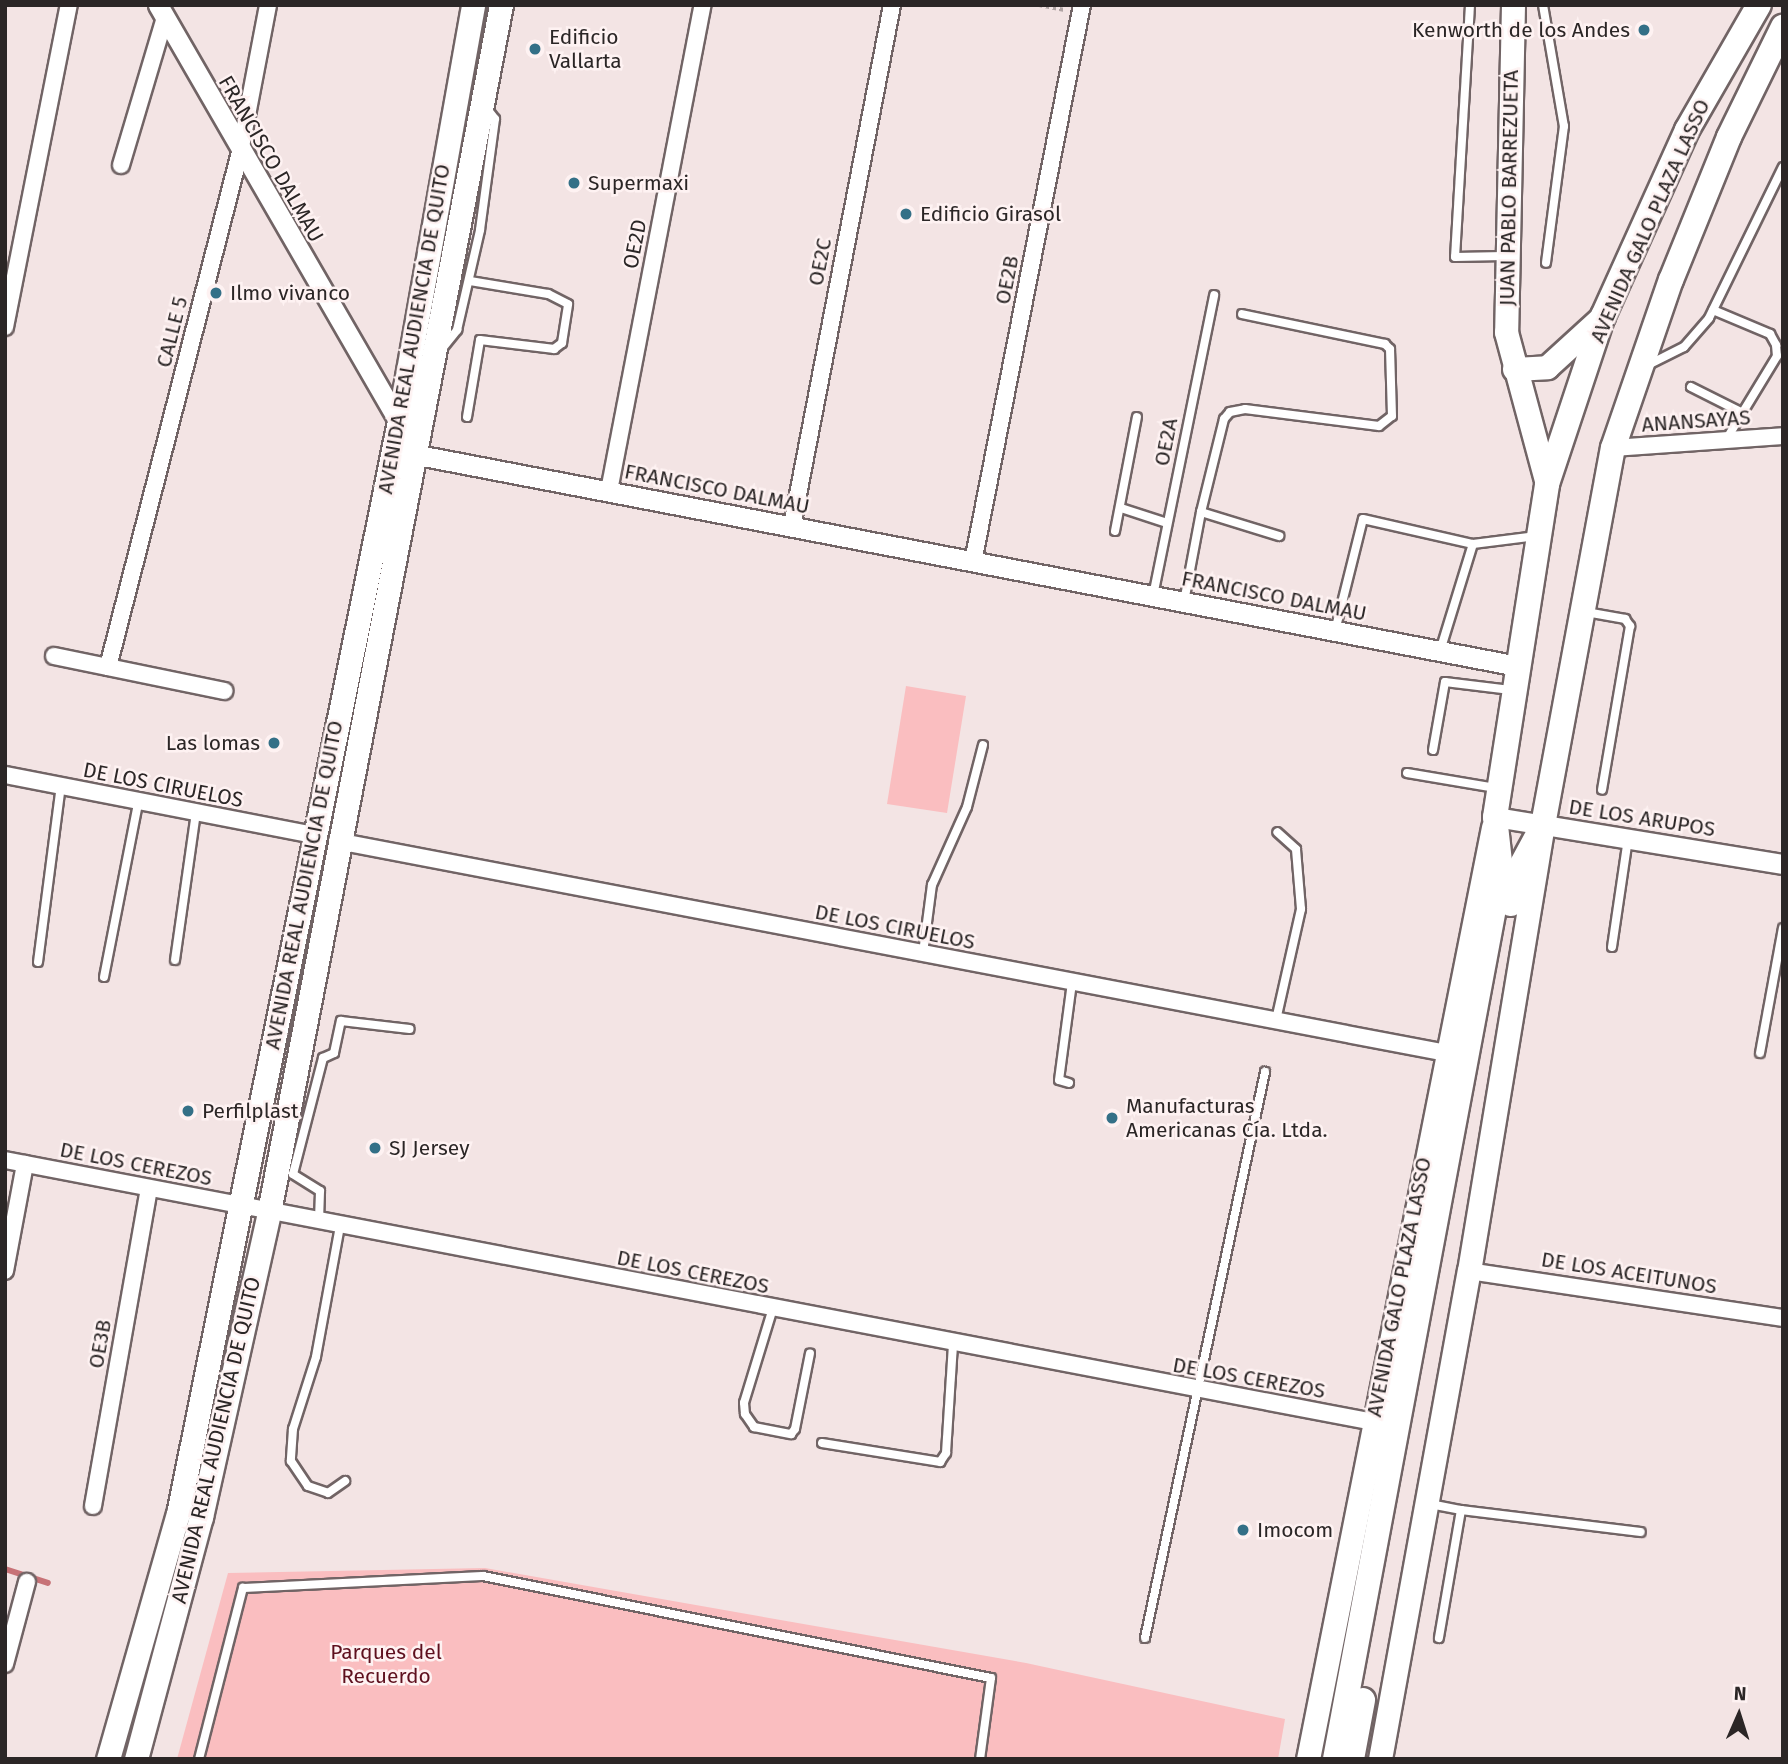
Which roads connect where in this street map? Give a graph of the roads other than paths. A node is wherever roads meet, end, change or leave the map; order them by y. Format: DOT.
graph roads {
  1 [pos="69,5"];
  2 [pos="268,5"];
  3 [pos="473,5"];
  4 [pos="501,5"];
  5 [pos="703,5"];
  6 [pos="892,5"];
  7 [pos="1469,5"];
  8 [pos="1513,5"];
  9 [pos="1543,5"];
  10 [pos="1759,5"];
  11 [pos="1081,9"];
  12 [pos="162,11"];
  13 [pos="1783,27"];
  14 [pos="240,152"];
  15 [pos="121,164"];
  16 [pos="1783,167"];
  17 [pos="470,231"];
  18 [pos="1507,256"];
  19 [pos="1546,263"];
  20 [pos="470,281"];
  21 [pos="1214,295"];
  22 [pos="1713,310"];
  23 [pos="1242,314"];
  24 [pos="1603,316"];
  25 [pos="5,327"];
  26 [pos="436,354"];
  27 [pos="1641,368"];
  28 [pos="1514,369"];
  29 [pos="1691,387"];
  30 [pos="1741,412"];
  31 [pos="467,417"];
  32 [pos="1137,417"];
  33 [pos="399,421"];
  34 [pos="1783,436"];
  35 [pos="1726,440"];
  36 [pos="1613,448"];
  37 [pos="418,454"];
  38 [pos="1547,484"];
  39 [pos="608,491"];
  40 [pos="1121,508"];
  41 [pos="1201,512"];
  42 [pos="1167,523"];
  43 [pos="792,526"];
  44 [pos="1115,531"];
  45 [pos="1279,536"];
  46 [pos="1539,536"];
  47 [pos="1473,544"];
  48 [pos="973,562"];
  49 [pos="1153,596"];
  50 [pos="1184,602"];
  51 [pos="1583,611"];
  52 [pos="1335,631"];
  53 [pos="1440,651"];
  54 [pos="54,656"];
  55 [pos="1517,666"];
  56 [pos="108,667"];
  57 [pos="224,691"];
  58 [pos="1514,691"];
  59 [pos="983,745"];
  60 [pos="1433,750"];
  61 [pos="1407,773"];
  62 [pos="5,775"];
  63 [pos="61,786"];
  64 [pos="1499,788"];
  65 [pos="1602,790"];
  66 [pos="138,803"];
  67 [pos="196,813"];
  68 [pos="1495,817"];
  69 [pos="1543,825"];
  70 [pos="1277,832"];
  71 [pos="314,835"];
  72 [pos="1629,838"];
  73 [pos="337,841"];
  74 [pos="1783,863"];
  75 [pos="1783,928"];
  76 [pos="1612,947"];
  77 [pos="923,953"];
  78 [pos="175,960"];
  79 [pos="38,961"];
  80 [pos="104,977"];
  81 [pos="1072,982"];
  82 [pos="1276,1020"];
  83 [pos="410,1029"];
  84 [pos="1446,1053"];
  85 [pos="1760,1053"];
  86 [pos="1265,1072"];
  87 [pos="1069,1083"];
  88 [pos="5,1160"];
  89 [pos="25,1164"];
  90 [pos="149,1189"];
  91 [pos="241,1206"];
  92 [pos="269,1212"];
  93 [pos="319,1222"];
  94 [pos="341,1226"];
  95 [pos="1469,1270"];
  96 [pos="5,1271"];
  97 [pos="773,1308"];
  98 [pos="1783,1318"];
  99 [pos="953,1344"];
  100 [pos="810,1353"];
  101 [pos="1199,1391"];
  102 [pos="1373,1422"];
  103 [pos="822,1443"];
  104 [pos="345,1481"];
  105 [pos="1427,1502"];
  106 [pos="93,1506"];
  107 [pos="1461,1510"];
  108 [pos="1641,1532"];
  109 [pos="27,1582"];
  110 [pos="1145,1638"];
  111 [pos="1439,1638"];
  112 [pos="5,1664"];
  113 [pos="108,1759"];
  114 [pos="136,1759"];
  115 [pos="199,1759"];
  116 [pos="979,1759"];
  117 [pos="1308,1759"];
  118 [pos="1335,1759"];
  119 [pos="1352,1759"];
  120 [pos="1380,1759"];
  1 -- 25 [label="street"];
  2 -- 14 [label="street, CALLE 5"];
  3 -- 33 [label="main road, AVENIDA REAL AUDIENCIA DE QUITO"];
  4 -- 17 [label="main road, AVENIDA REAL AUDIENCIA DE QUITO"];
  5 -- 39 [label="street, OE2D"];
  6 -- 43 [label="street, OE2C"];
  7 -- 18 [label="lane"];
  8 -- 18 [label="main road, JUAN PABLO BARREZUETA"];
  9 -- 19 [label="lane"];
  10 -- 24 [label="main road, AVENIDA GALO PLAZA LASSO"];
  11 -- 48 [label="street, OE2B"];
  12 -- 14 [label="street, FRANCISCO DALMAU"];
  12 -- 15 [label="street"];
  13 -- 27 [label="main road, AVENIDA GALO PLAZA LASSO"];
  14 -- 33 [label="street, FRANCISCO DALMAU"];
  14 -- 56 [label="street, CALLE 5"];
  16 -- 22 [label="lane"];
  17 -- 20 [label="lane"];
  17 -- 26 [label="main road, AVENIDA REAL AUDIENCIA DE QUITO"];
  18 -- 28 [label="main road, JUAN PABLO BARREZUETA"];
  20 -- 26 [label="lane"];
  20 -- 31 [label="lane"];
  21 -- 42 [label="lane, OE2A"];
  22 -- 27 [label="lane"];
  22 -- 30 [label="lane"];
  23 -- 41 [label="lane"];
  24 -- 28 [label="main road"];
  24 -- 38 [label="main road, AVENIDA GALO PLAZA LASSO"];
  26 -- 37 [label="main road, AVENIDA REAL AUDIENCIA DE QUITO"];
  27 -- 36 [label="main road, AVENIDA GALO PLAZA LASSO"];
  28 -- 38 [label="main road, JUAN PABLO BARREZUETA"];
  29 -- 30 [label="lane"];
  30 -- 35 [label="lane"];
  32 -- 40 [label="lane"];
  33 -- 37 [label="street, FRANCISCO DALMAU"];
  33 -- 71 [label="main road, AVENIDA REAL AUDIENCIA DE QUITO"];
  34 -- 35 [label="street, ANANSAYAS"];
  35 -- 36 [label="street, ANANSAYAS"];
  36 -- 51 [label="main road, AVENIDA GALO PLAZA LASSO"];
  37 -- 39 [label="street, FRANCISCO DALMAU"];
  37 -- 73 [label="main road, AVENIDA REAL AUDIENCIA DE QUITO"];
  38 -- 46 [label="main road, AVENIDA GALO PLAZA LASSO"];
  39 -- 43 [label="street, FRANCISCO DALMAU"];
  40 -- 42 [label="lane"];
  40 -- 44 [label="lane"];
  41 -- 45 [label="lane"];
  41 -- 50 [label="lane"];
  42 -- 49 [label="lane, OE2A"];
  43 -- 48 [label="street, FRANCISCO DALMAU"];
  46 -- 47 [label="lane"];
  46 -- 55 [label="main road, AVENIDA GALO PLAZA LASSO"];
  47 -- 52 [label="lane"];
  47 -- 53 [label="lane"];
  48 -- 49 [label="street, FRANCISCO DALMAU"];
  49 -- 50 [label="street, FRANCISCO DALMAU"];
  50 -- 52 [label="street, FRANCISCO DALMAU"];
  51 -- 65 [label="lane"];
  51 -- 69 [label="main road, AVENIDA GALO PLAZA LASSO"];
  52 -- 53 [label="street, FRANCISCO DALMAU"];
  53 -- 55 [label="street, FRANCISCO DALMAU"];
  54 -- 56 [label="street"];
  55 -- 58 [label="main road, AVENIDA GALO PLAZA LASSO"];
  56 -- 57 [label="street"];
  58 -- 60 [label="lane"];
  58 -- 64 [label="main road, AVENIDA GALO PLAZA LASSO"];
  59 -- 77 [label="lane"];
  61 -- 64 [label="lane"];
  62 -- 63 [label="street, DE LOS CIRUELOS"];
  63 -- 66 [label="street, DE LOS CIRUELOS"];
  63 -- 79 [label="lane"];
  64 -- 68 [label="main road, AVENIDA GALO PLAZA LASSO"];
  66 -- 67 [label="street, DE LOS CIRUELOS"];
  66 -- 80 [label="lane"];
  67 -- 71 [label="street, DE LOS CIRUELOS"];
  67 -- 78 [label="lane"];
  68 -- 69 [label="street, DE LOS ARUPOS"];
  68 -- 84 [label="main road, AVENIDA GALO PLAZA LASSO"];
  68 -- 118 [label="main road, AVENIDA GALO PLAZA LASSO"];
  69 -- 72 [label="street, DE LOS ARUPOS"];
  69 -- 95 [label="main road, AVENIDA GALO PLAZA LASSO"];
  69 -- 119 [label="main road, AVENIDA GALO PLAZA LASSO"];
  70 -- 82 [label="lane"];
  71 -- 91 [label="main road, AVENIDA REAL AUDIENCIA DE QUITO"];
  72 -- 74 [label="street, DE LOS ARUPOS"];
  72 -- 76 [label="lane"];
  73 -- 77 [label="street, DE LOS CIRUELOS"];
  73 -- 92 [label="main road, AVENIDA REAL AUDIENCIA DE QUITO"];
  75 -- 85 [label="lane"];
  77 -- 81 [label="street, DE LOS CIRUELOS"];
  81 -- 82 [label="street, DE LOS CIRUELOS"];
  81 -- 87 [label="lane"];
  82 -- 84 [label="street, DE LOS CIRUELOS"];
  83 -- 93 [label="lane"];
  84 -- 102 [label="main road, AVENIDA GALO PLAZA LASSO"];
  86 -- 101 [label="lane"];
  88 -- 89 [label="street, DE LOS CEREZOS"];
  89 -- 90 [label="street, DE LOS CEREZOS"];
  89 -- 96 [label="street"];
  90 -- 91 [label="street, DE LOS CEREZOS"];
  90 -- 106 [label="street, OE3B"];
  91 -- 92 [label="street, DE LOS CEREZOS"];
  91 -- 113 [label="main road, AVENIDA REAL AUDIENCIA DE QUITO"];
  92 -- 93 [label="street, DE LOS CEREZOS"];
  92 -- 114 [label="main road, AVENIDA REAL AUDIENCIA DE QUITO"];
  93 -- 94 [label="street, DE LOS CEREZOS"];
  94 -- 97 [label="street, DE LOS CEREZOS"];
  94 -- 104 [label="lane"];
  95 -- 98 [label="street, DE LOS ACEITUNOS"];
  95 -- 105 [label="main road, AVENIDA GALO PLAZA LASSO"];
  97 -- 99 [label="street, DE LOS CEREZOS"];
  97 -- 100 [label="lane"];
  99 -- 101 [label="street, DE LOS CEREZOS"];
  99 -- 103 [label="lane"];
  101 -- 102 [label="street, DE LOS CEREZOS"];
  101 -- 110 [label="lane"];
  102 -- 117 [label="main road, AVENIDA GALO PLAZA LASSO"];
  105 -- 107 [label="lane"];
  105 -- 120 [label="main road, AVENIDA GALO PLAZA LASSO"];
  107 -- 108 [label="lane"];
  107 -- 111 [label="lane"];
  109 -- 112 [label="street"];
  115 -- 116 [label="lane"];
}
